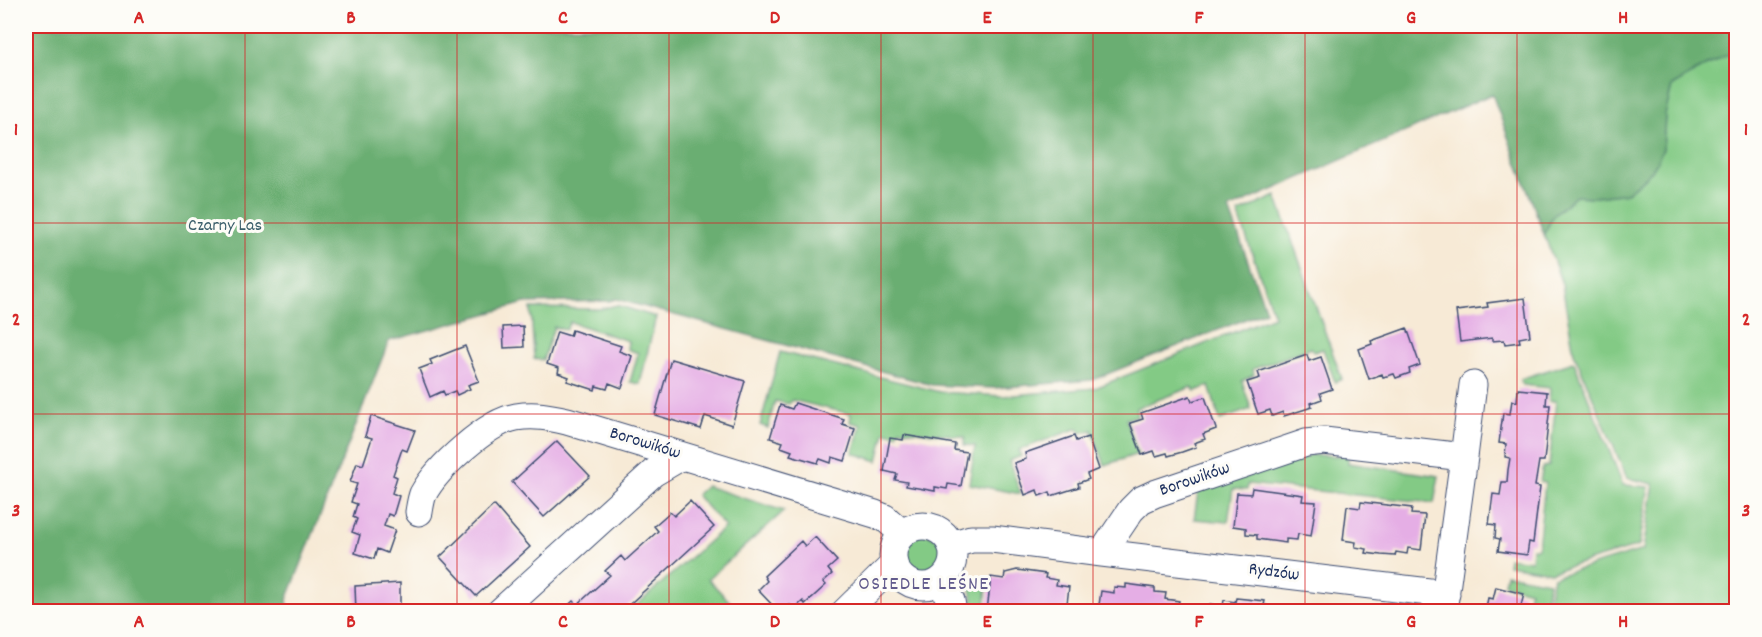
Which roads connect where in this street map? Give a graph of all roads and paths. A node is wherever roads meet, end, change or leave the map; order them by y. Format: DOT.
graph roads {
  1 [pos="1473,385"];
  2 [pos="682,456"];
  3 [pos="1464,457"];
  4 [pos="419,512"];
  5 [pos="903,534"];
  6 [pos="951,545"];
  7 [pos="1102,553"];
  8 [pos="894,564"];
  9 [pos="940,580"];
  10 [pos="1445,603"];
  11 [pos="500,612"];
  12 [pos="845,612"];
  13 [pos="953,612"];
  1 -- 3 [label="street"];
  2 -- 4 [label="street, Borowików"];
  2 -- 5 [label="street, Borowików"];
  2 -- 11 [label="street"];
  3 -- 7 [label="street, Borowików"];
  3 -- 10 [label="street"];
  5 -- 6 [label="street"];
  5 -- 8 [label="street"];
  6 -- 7 [label="street"];
  6 -- 9 [label="street"];
  7 -- 10 [label="street, Rydzów"];
  8 -- 9 [label="street"];
  8 -- 12 [label="street"];
  9 -- 13 [label="street"];
}
